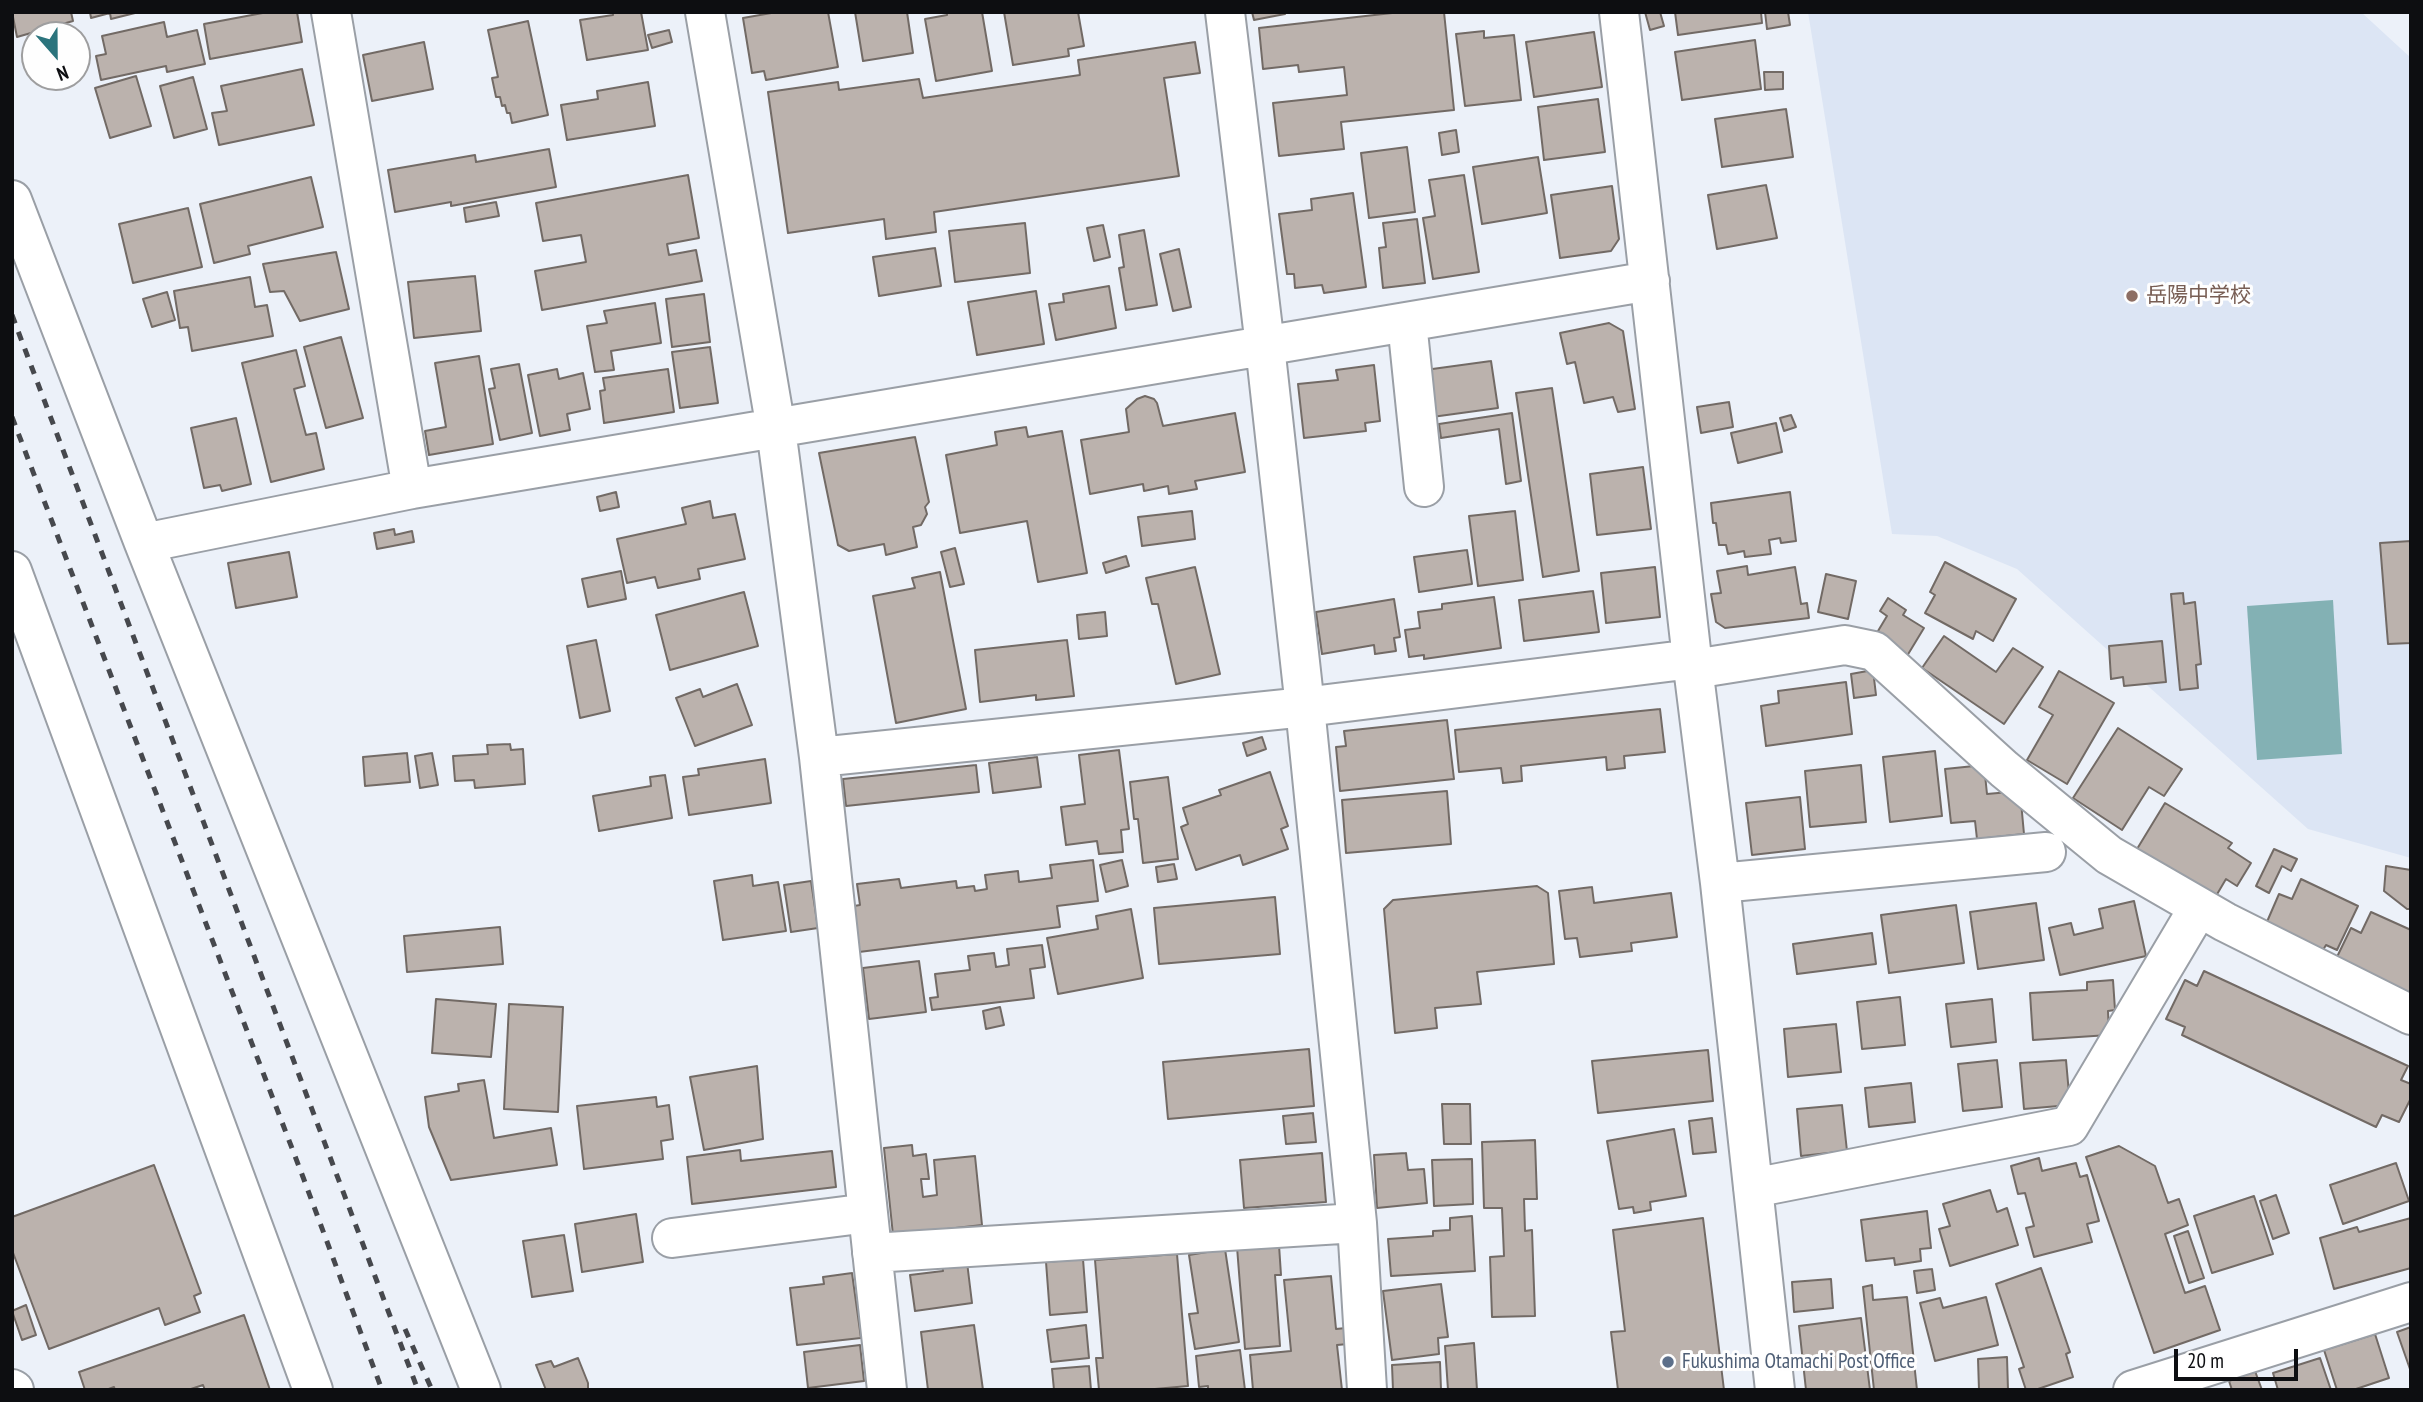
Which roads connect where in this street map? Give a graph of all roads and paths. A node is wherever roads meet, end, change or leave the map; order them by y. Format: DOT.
graph roads {
  1 [pos="331,12"];
  2 [pos="705,12"];
  3 [pos="1225,12"];
  4 [pos="1619,12"];
  5 [pos="12,200"];
  6 [pos="1650,281"];
  7 [pos="1407,322"];
  8 [pos="1265,346"];
  9 [pos="776,429"];
  10 [pos="1424,487"];
  11 [pos="412,489"];
  12 [pos="144,543"];
  13 [pos="12,571"];
  14 [pos="1693,664"];
  15 [pos="1305,707"];
  16 [pos="818,757"];
  17 [pos="2046,852"];
  18 [pos="1720,883"];
  19 [pos="2199,907"];
  20 [pos="2411,1015"];
  21 [pos="1753,1188"];
  22 [pos="868,1213"];
  23 [pos="1357,1223"];
  24 [pos="672,1238"];
  25 [pos="872,1254"];
  26 [pos="2411,1302"];
  27 [pos="313,1390"];
  28 [pos="481,1390"];
  29 [pos="887,1390"];
  30 [pos="1367,1390"];
  31 [pos="1775,1390"];
  32 [pos="2133,1390"];
  1 -- 11 [label="street"];
  2 -- 9 [label="street"];
  3 -- 8 [label="street"];
  4 -- 6 [label="street"];
  5 -- 12 [label="street"];
  6 -- 7 [label="street"];
  6 -- 14 [label="street"];
  7 -- 8 [label="street"];
  7 -- 10 [label="street"];
  8 -- 9 [label="street"];
  8 -- 15 [label="street"];
  9 -- 11 [label="street"];
  9 -- 16 [label="street"];
  11 -- 12 [label="street"];
  12 -- 28 [label="street"];
  13 -- 27 [label="street"];
  14 -- 15 [label="street"];
  14 -- 18 [label="street"];
  14 -- 19 [label="street"];
  15 -- 16 [label="street"];
  15 -- 23 [label="street"];
  16 -- 22 [label="street"];
  17 -- 18 [label="street"];
  18 -- 21 [label="street"];
  19 -- 20 [label="street"];
  19 -- 21 [label="street"];
  21 -- 31 [label="street"];
  22 -- 24 [label="street"];
  22 -- 25 [label="street"];
  23 -- 25 [label="street"];
  23 -- 30 [label="street"];
  25 -- 29 [label="street"];
  26 -- 32 [label="street"];
}
